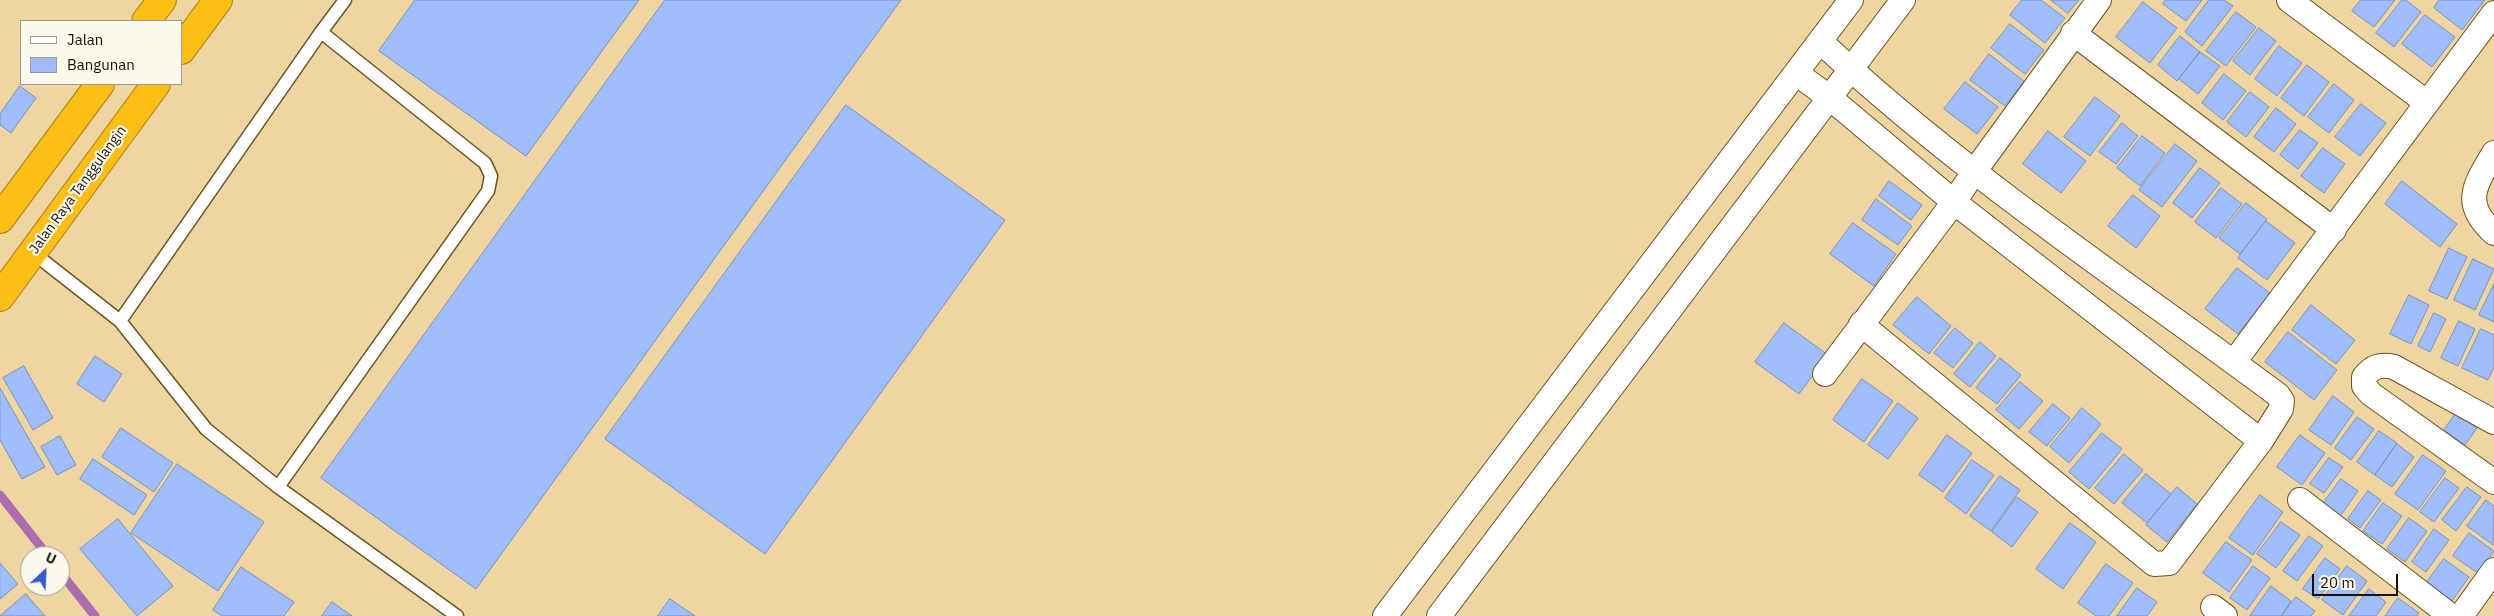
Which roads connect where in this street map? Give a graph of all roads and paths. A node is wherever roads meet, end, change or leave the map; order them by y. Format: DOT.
graph roads {
  1 [pos="162,0"];
  2 [pos="218,0"];
  3 [pos="345,0"];
  4 [pos="1851,0"];
  5 [pos="1903,0"];
  6 [pos="2099,0"];
  7 [pos="2289,0"];
  8 [pos="2494,13"];
  9 [pos="147,20"];
  10 [pos="321,32"];
  11 [pos="2074,33"];
  12 [pos="1820,41"];
  13 [pos="182,49"];
  14 [pos="1850,70"];
  15 [pos="1796,73"];
  16 [pos="99,85"];
  17 [pos="155,85"];
  18 [pos="1830,98"];
  19 [pos="2426,102"];
  20 [pos="2494,153"];
  21 [pos="1974,172"];
  22 [pos="1954,202"];
  23 [pos="0,219"];
  24 [pos="2334,230"];
  25 [pos="2494,232"];
  26 [pos="32,252"];
  27 [pos="0,297"];
  28 [pos="120,321"];
  29 [pos="1861,324"];
  30 [pos="2234,362"];
  31 [pos="1825,374"];
  32 [pos="2494,422"];
  33 [pos="2261,441"];
  34 [pos="2494,482"];
  35 [pos="278,487"];
  36 [pos="2300,500"];
  37 [pos="2494,570"];
  38 [pos="457,616"];
  39 [pos="1385,616"];
  40 [pos="1439,616"];
  41 [pos="2452,616"];
  42 [pos="2461,616"];
  1 -- 9 [label="highway"];
  2 -- 13 [label="highway"];
  3 -- 10 [label="lane"];
  4 -- 12 [label="street"];
  5 -- 14 [label="street"];
  6 -- 11 [label="street"];
  7 -- 19 [label="street"];
  8 -- 19 [label="street"];
  10 -- 28 [label="lane"];
  10 -- 35 [label="lane"];
  11 -- 21 [label="street"];
  11 -- 24 [label="street"];
  12 -- 14 [label="street"];
  12 -- 15 [label="street"];
  14 -- 18 [label="street"];
  14 -- 21 [label="street"];
  15 -- 18 [label="street"];
  15 -- 39 [label="street"];
  16 -- 23 [label="highway"];
  17 -- 26 [label="highway, Jalan Raya Tanggulangin"];
  18 -- 22 [label="street"];
  18 -- 40 [label="street"];
  19 -- 24 [label="street"];
  20 -- 25 [label="street"];
  21 -- 22 [label="street"];
  21 -- 30 [label="street"];
  22 -- 29 [label="street"];
  22 -- 33 [label="street"];
  24 -- 30 [label="street"];
  26 -- 27 [label="highway, Jalan Raya Tanggulangin"];
  26 -- 28 [label="lane"];
  28 -- 35 [label="lane"];
  29 -- 31 [label="street"];
  29 -- 33 [label="street"];
  30 -- 33 [label="street"];
  32 -- 34 [label="street"];
  35 -- 38 [label="lane"];
  36 -- 41 [label="street"];
  37 -- 42 [label="street"];
}
